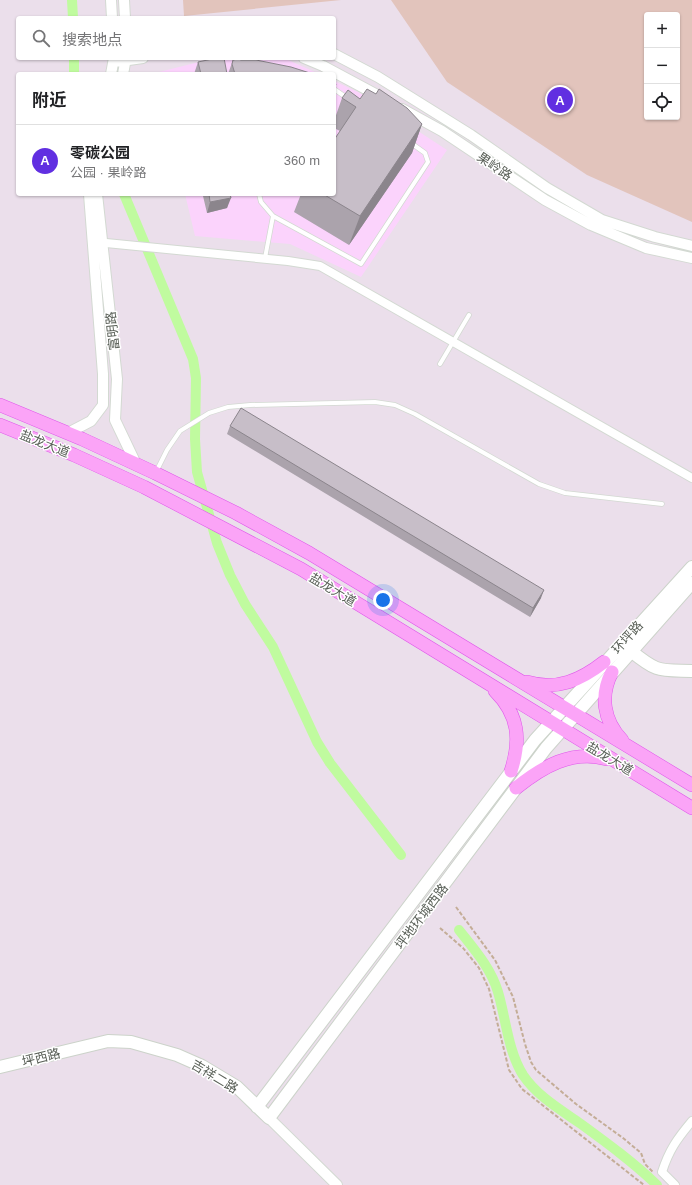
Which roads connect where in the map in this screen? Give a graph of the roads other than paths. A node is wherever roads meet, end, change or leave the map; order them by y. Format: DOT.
graph roads {
  1 [pos="111,0"];
  2 [pos="124,0"];
  3 [pos="112,16"];
  4 [pos="125,16"];
  5 [pos="336,55"];
  6 [pos="114,60"];
  7 [pos="126,60"];
  8 [pos="309,60"];
  9 [pos="111,72"];
  10 [pos="123,72"];
  11 [pos="335,72"];
  12 [pos="336,73"];
  13 [pos="336,90"];
  14 [pos="353,103"];
  15 [pos="405,139"];
  16 [pos="89,196"];
  17 [pos="97,196"];
  18 [pos="260,196"];
  19 [pos="273,216"];
  20 [pos="98,242"];
  21 [pos="692,246"];
  22 [pos="265,258"];
  23 [pos="692,258"];
  24 [pos="469,315"];
  25 [pos="454,342"];
  26 [pos="440,364"];
  27 [pos="0,405"];
  28 [pos="0,425"];
  29 [pos="68,433"];
  30 [pos="136,464"];
  31 [pos="155,473"];
  32 [pos="692,478"];
  33 [pos="662,504"];
  34 [pos="692,567"];
  35 [pos="692,583"];
  36 [pos="631,651"];
  37 [pos="608,666"];
  38 [pos="692,672"];
  39 [pos="518,680"];
  40 [pos="487,683"];
  41 [pos="563,707"];
  42 [pos="575,714"];
  43 [pos="551,722"];
  44 [pos="563,729"];
  45 [pos="628,747"];
  46 [pos="615,761"];
  47 [pos="511,771"];
  48 [pos="692,786"];
  49 [pos="516,788"];
  50 [pos="692,808"];
  51 [pos="83,1046"];
  52 [pos="0,1067"];
  53 [pos="257,1107"];
  54 [pos="269,1118"];
  55 [pos="692,1121"];
  56 [pos="337,1185"];
  57 [pos="675,1185"];
  1 -- 3 [label="street"];
  2 -- 4 [label="street"];
  5 -- 21 [label="street, 果岭路"];
  6 -- 9 [label="street"];
  7 -- 10 [label="street"];
  8 -- 11 [label="street, 果岭路"];
  12 -- 23 [label="street, 果岭路"];
  13 -- 14 [label="lane"];
  15 -- 19 [label="lane"];
  16 -- 20 [label="street, 富明路"];
  17 -- 20 [label="street, 富明路"];
  18 -- 19 [label="lane"];
  19 -- 22 [label="lane"];
  20 -- 22 [label="street"];
  20 -- 29 [label="street, 富明路"];
  20 -- 30 [label="street, 富明路"];
  22 -- 25 [label="street"];
  24 -- 25 [label="lane"];
  25 -- 26 [label="lane"];
  25 -- 32 [label="street"];
  27 -- 29 [label="main road, 盐龙大道"];
  28 -- 40 [label="main road, 盐龙大道"];
  29 -- 30 [label="main road, 盐龙大道"];
  30 -- 31 [label="main road, 盐龙大道"];
  31 -- 33 [label="lane"];
  31 -- 39 [label="main road, 盐龙大道"];
  34 -- 37 [label="main road, 环坪路"];
  35 -- 36 [label="main road, 环坪路"];
  36 -- 37 [label="main road, 环坪路"];
  36 -- 38 [label="main road"];
  37 -- 39 [label="main road"];
  37 -- 41 [label="main road, 环坪路"];
  37 -- 42 [label="main road, 环坪路"];
  37 -- 45 [label="main road"];
  39 -- 41 [label="main road, 盐龙大道"];
  40 -- 43 [label="main road, 盐龙大道"];
  40 -- 47 [label="main road"];
  41 -- 42 [label="main road, 盐龙大道"];
  41 -- 43 [label="main road, 坪地环城西路"];
  42 -- 44 [label="main road, 坪地环城西路"];
  42 -- 45 [label="main road, 盐龙大道"];
  43 -- 44 [label="main road, 盐龙大道"];
  43 -- 47 [label="main road, 坪地环城西路"];
  44 -- 46 [label="main road, 盐龙大道"];
  44 -- 49 [label="main road, 坪地环城西路"];
  45 -- 48 [label="main road, 盐龙大道"];
  46 -- 49 [label="main road"];
  46 -- 50 [label="main road, 盐龙大道"];
  47 -- 53 [label="main road, 坪地环城西路"];
  49 -- 54 [label="main road, 坪地环城西路"];
  51 -- 52 [label="main road, 坪西路"];
  51 -- 53 [label="main road, 吉祥二路"];
  53 -- 54 [label="main road, 吉祥二路"];
  54 -- 56 [label="street, 吉祥二路"];
  55 -- 57 [label="street"];
}
